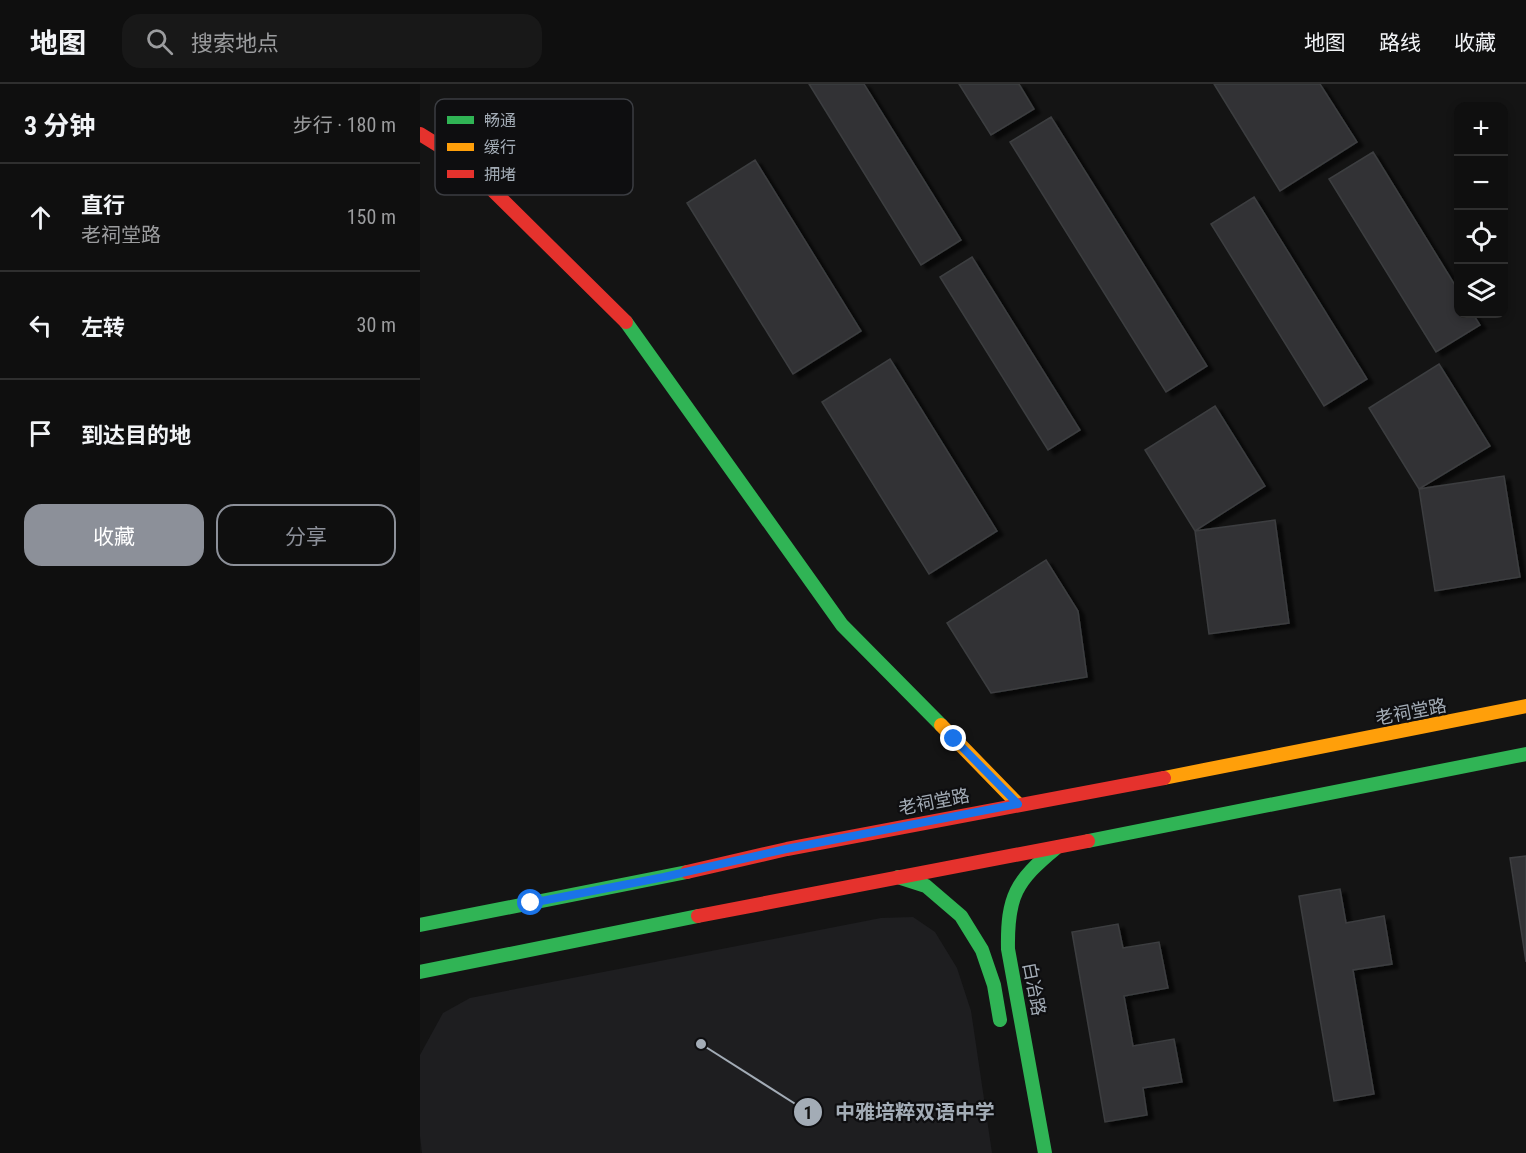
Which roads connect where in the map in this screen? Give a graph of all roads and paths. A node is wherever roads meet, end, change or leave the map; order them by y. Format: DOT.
graph roads {
  1 [pos="420,134"];
  2 [pos="435,143"];
  3 [pos="497,195"];
  4 [pos="1517,694"];
  5 [pos="1526,706"];
  6 [pos="1471,718"];
  7 [pos="1525,755"];
  8 [pos="1018,804"];
  9 [pos="1056,848"];
  10 [pos="898,877"];
  11 [pos="420,925"];
  12 [pos="420,972"];
  13 [pos="1002,1030"];
  14 [pos="1045,1153"];
  1 -- 2 [label="main road"];
  3 -- 8 [label="main road"];
  4 -- 6 [label="main road"];
  5 -- 6 [label="main road, 老祠堂路"];
  6 -- 8 [label="main road, 老祠堂路"];
  7 -- 9 [label="main road"];
  8 -- 11 [label="main road, 老祠堂路"];
  9 -- 10 [label="main road"];
  9 -- 14 [label="main road, 白冶路"];
  10 -- 12 [label="main road"];
  10 -- 13 [label="main road"];
}
